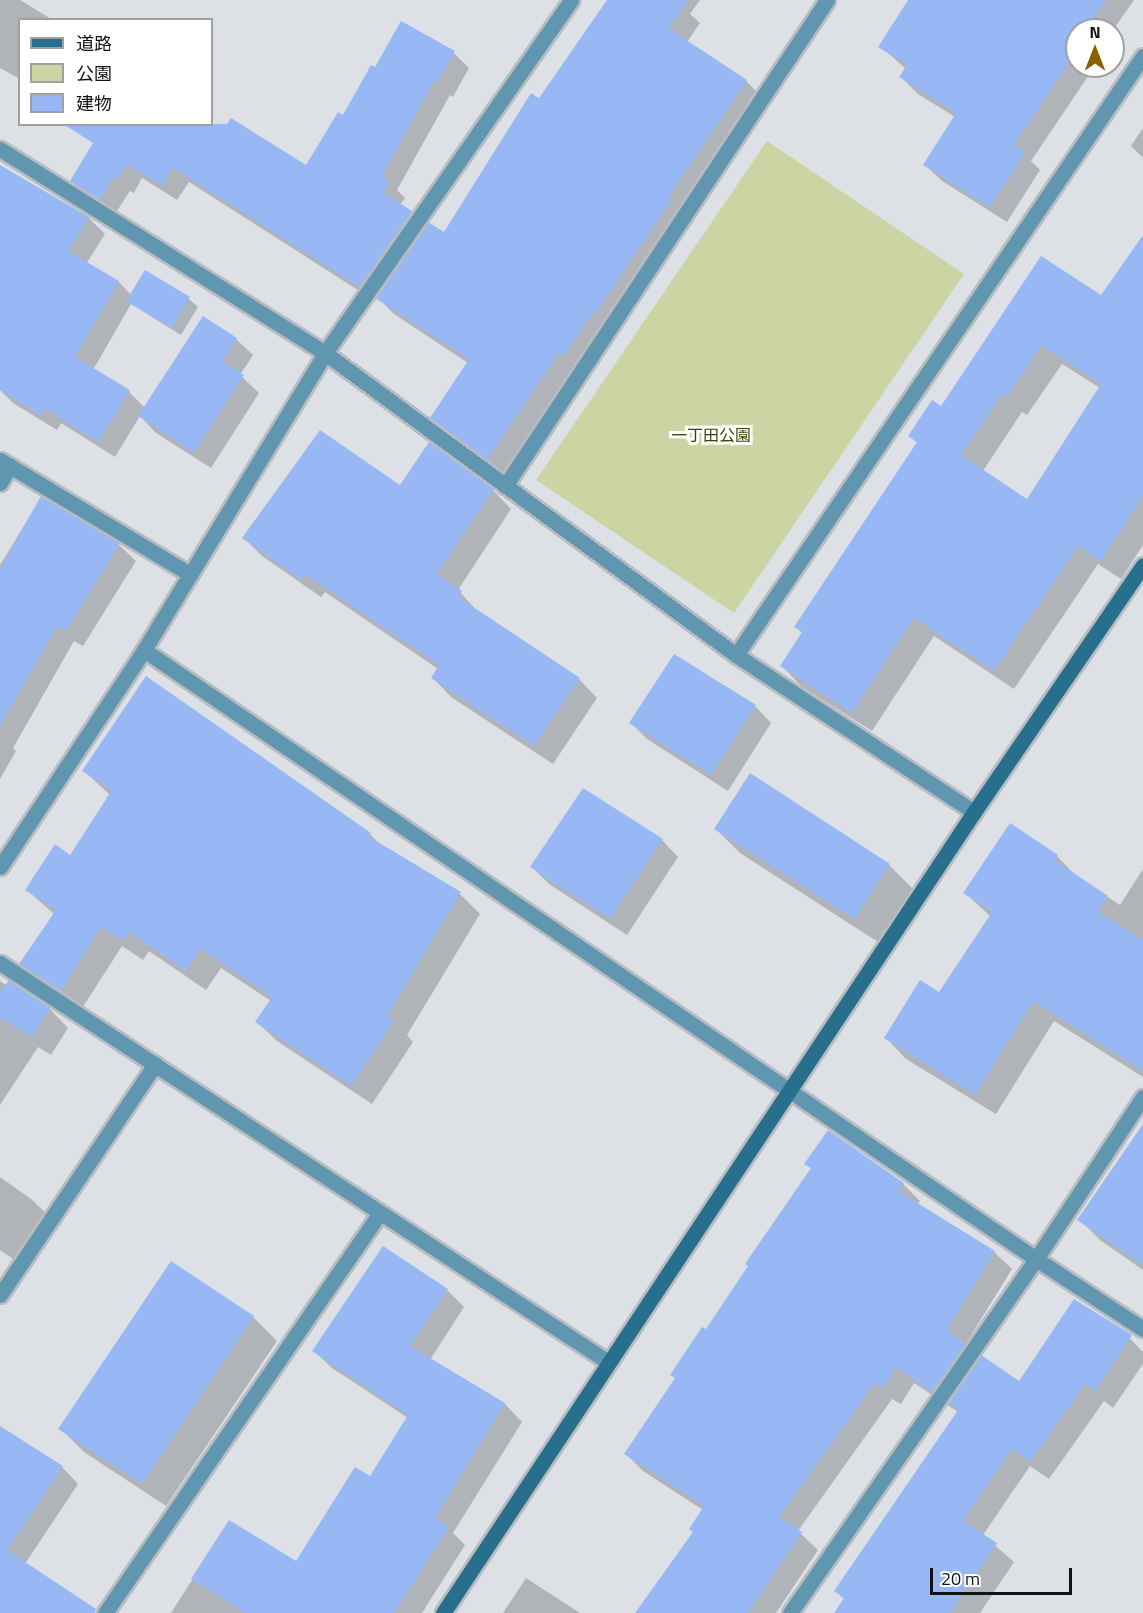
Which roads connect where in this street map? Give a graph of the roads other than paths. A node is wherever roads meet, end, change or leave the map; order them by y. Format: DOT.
graph roads {
  1 [pos="571,0"];
  2 [pos="827,0"];
  3 [pos="1143,56"];
  4 [pos="0,149"];
  5 [pos="325,352"];
  6 [pos="5,463"];
  7 [pos="0,483"];
  8 [pos="506,486"];
  9 [pos="1143,565"];
  10 [pos="190,574"];
  11 [pos="144,650"];
  12 [pos="736,655"];
  13 [pos="974,812"];
  14 [pos="0,867"];
  15 [pos="0,963"];
  16 [pos="154,1064"];
  17 [pos="790,1090"];
  18 [pos="1143,1097"];
  19 [pos="380,1213"];
  20 [pos="1036,1259"];
  21 [pos="0,1295"];
  22 [pos="1143,1329"];
  23 [pos="608,1362"];
  24 [pos="105,1613"];
  25 [pos="443,1613"];
  26 [pos="790,1613"];
  1 -- 5 [label="street"];
  2 -- 8 [label="street"];
  3 -- 12 [label="street"];
  4 -- 5 [label="street"];
  5 -- 8 [label="street"];
  5 -- 10 [label="street"];
  6 -- 7 [label="street"];
  6 -- 10 [label="street"];
  8 -- 12 [label="street"];
  9 -- 13 [label="street"];
  10 -- 11 [label="street"];
  11 -- 14 [label="street"];
  11 -- 17 [label="street"];
  12 -- 13 [label="street"];
  13 -- 17 [label="street"];
  15 -- 16 [label="street"];
  16 -- 19 [label="street"];
  16 -- 21 [label="street"];
  17 -- 20 [label="street"];
  17 -- 23 [label="street"];
  18 -- 20 [label="street"];
  19 -- 23 [label="street"];
  19 -- 24 [label="street"];
  20 -- 22 [label="street"];
  20 -- 26 [label="street"];
  23 -- 25 [label="street"];
}
